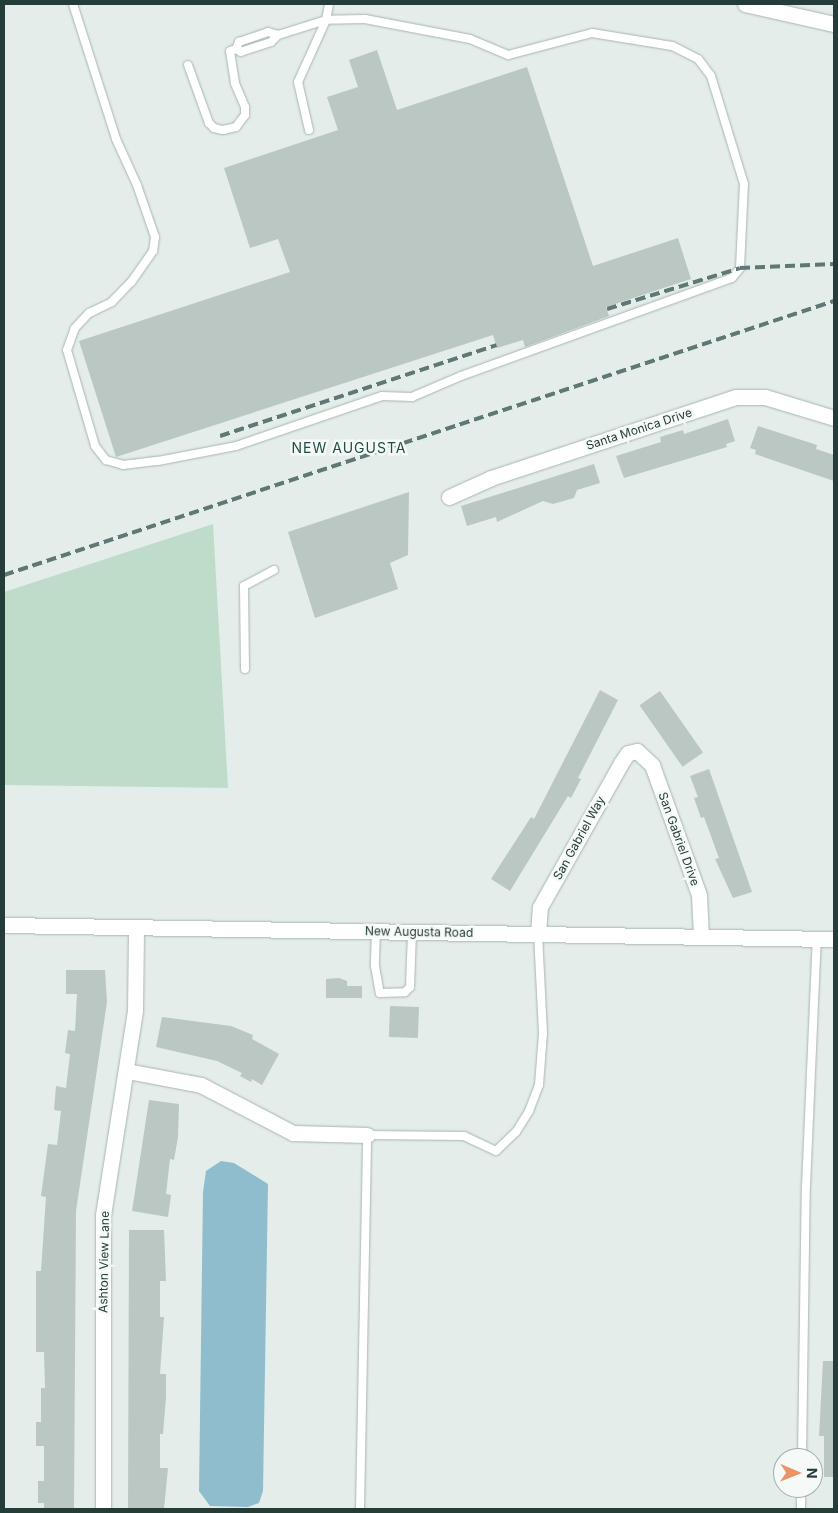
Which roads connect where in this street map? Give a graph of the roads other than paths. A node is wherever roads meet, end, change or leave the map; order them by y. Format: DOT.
graph roads {
  1 [pos="73,4"];
  2 [pos="329,4"];
  3 [pos="745,4"];
  4 [pos="326,20"];
  5 [pos="834,24"];
  6 [pos="188,65"];
  7 [pos="309,130"];
  8 [pos="834,418"];
  9 [pos="448,497"];
  10 [pos="274,570"];
  11 [pos="245,669"];
  12 [pos="637,750"];
  13 [pos="4,925"];
  14 [pos="136,927"];
  15 [pos="376,931"];
  16 [pos="412,932"];
  17 [pos="538,934"];
  18 [pos="701,936"];
  19 [pos="817,939"];
  20 [pos="834,939"];
  21 [pos="127,1071"];
  22 [pos="366,1135"];
  23 [pos="802,1448"];
  24 [pos="103,1509"];
  25 [pos="360,1509"];
  1 -- 4 [label="lane"];
  2 -- 4 [label="lane"];
  3 -- 5 [label="street"];
  4 -- 6 [label="lane"];
  4 -- 7 [label="lane"];
  8 -- 9 [label="street, Santa Monica Drive"];
  10 -- 11 [label="lane"];
  12 -- 17 [label="street, San Gabriel Way"];
  12 -- 18 [label="street, San Gabriel Drive"];
  13 -- 14 [label="street, New Augusta Road"];
  14 -- 15 [label="street, New Augusta Road"];
  14 -- 21 [label="street, Ashton View Lane"];
  15 -- 16 [label="street, New Augusta Road"];
  15 -- 16 [label="lane"];
  16 -- 17 [label="street, New Augusta Road"];
  17 -- 18 [label="street, New Augusta Road"];
  17 -- 22 [label="lane"];
  18 -- 19 [label="street, New Augusta Road"];
  19 -- 20 [label="street, New Augusta Road"];
  19 -- 23 [label="lane"];
  21 -- 22 [label="street"];
  21 -- 24 [label="street, Ashton View Lane"];
  22 -- 25 [label="lane"];
}
